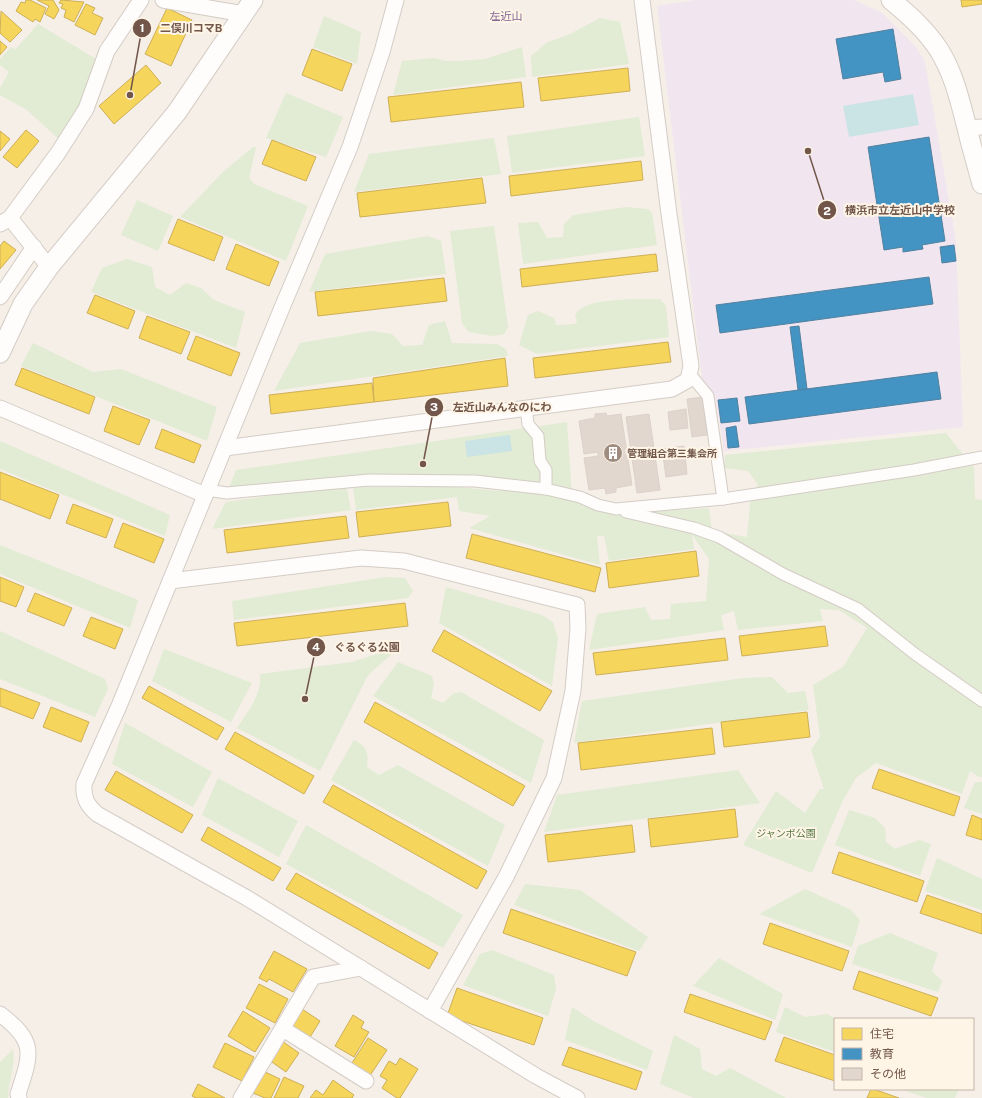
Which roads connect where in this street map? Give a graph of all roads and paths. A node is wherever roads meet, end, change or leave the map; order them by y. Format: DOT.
graph roads {
  1 [pos="141,0"];
  2 [pos="163,0"];
  3 [pos="396,0"];
  4 [pos="642,0"];
  5 [pos="891,0"];
  6 [pos="249,7"];
  7 [pos="974,127"];
  8 [pos="982,184"];
  9 [pos="5,221"];
  10 [pos="34,247"];
  11 [pos="49,266"];
  12 [pos="0,297"];
  13 [pos="0,353"];
  14 [pos="689,373"];
  15 [pos="526,407"];
  16 [pos="0,408"];
  17 [pos="225,448"];
  18 [pos="982,456"];
  19 [pos="546,489"];
  20 [pos="206,493"];
  21 [pos="723,500"];
  22 [pos="616,509"];
  23 [pos="170,581"];
  24 [pos="982,701"];
  25 [pos="361,968"];
  26 [pos="430,1011"];
  27 [pos="0,1014"];
  28 [pos="282,1029"];
  29 [pos="366,1081"];
  30 [pos="554,1093"];
  31 [pos="19,1098"];
  32 [pos="241,1098"];
  33 [pos="577,1098"];
  1 -- 9 [label="street"];
  2 -- 6 [label="street"];
  3 -- 17 [label="street"];
  4 -- 14 [label="street"];
  5 -- 7 [label="street"];
  6 -- 11 [label="street"];
  7 -- 8 [label="street"];
  9 -- 10 [label="street"];
  10 -- 11 [label="street"];
  10 -- 12 [label="street"];
  11 -- 13 [label="street"];
  14 -- 15 [label="street"];
  14 -- 21 [label="street"];
  15 -- 17 [label="street"];
  15 -- 19 [label="street"];
  16 -- 20 [label="street"];
  17 -- 20 [label="street"];
  18 -- 21 [label="street"];
  19 -- 20 [label="street"];
  19 -- 22 [label="street"];
  20 -- 23 [label="street"];
  21 -- 22 [label="street"];
  22 -- 24 [label="street"];
  23 -- 25 [label="street"];
  23 -- 26 [label="street"];
  25 -- 26 [label="street"];
  25 -- 28 [label="street"];
  26 -- 30 [label="street"];
  27 -- 31 [label="street"];
  28 -- 29 [label="street"];
  28 -- 32 [label="street"];
  30 -- 33 [label="street"];
}
